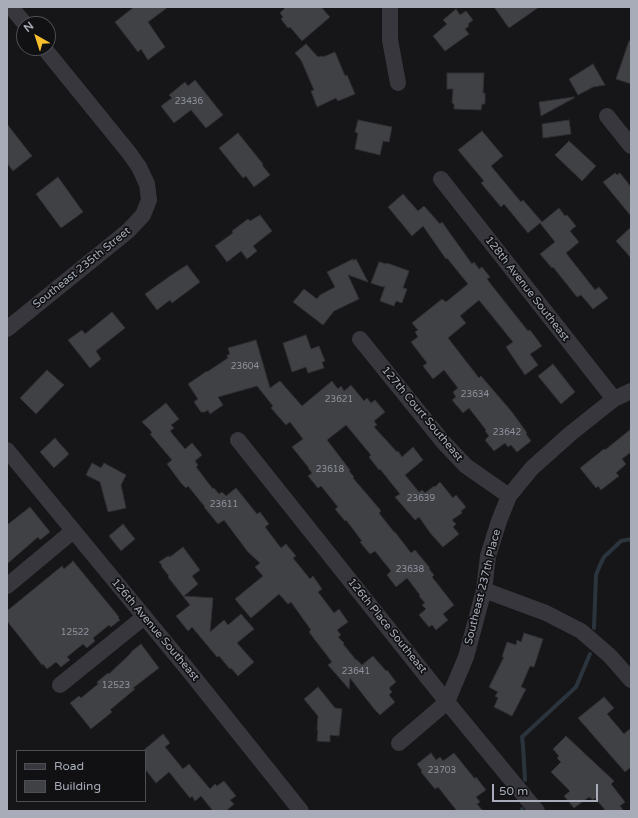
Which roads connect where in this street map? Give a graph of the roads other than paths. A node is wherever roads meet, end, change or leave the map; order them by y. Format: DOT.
graph roads {
  1 [pos="11,7"];
  2 [pos="390,7"];
  3 [pos="18,16"];
  4 [pos="50,56"];
  5 [pos="398,83"];
  6 [pos="607,116"];
  7 [pos="631,146"];
  8 [pos="441,179"];
  9 [pos="7,329"];
  10 [pos="360,339"];
  11 [pos="631,391"];
  12 [pos="614,399"];
  13 [pos="238,440"];
  14 [pos="7,450"];
  15 [pos="509,496"];
  16 [pos="73,531"];
  17 [pos="7,586"];
  18 [pos="484,590"];
  19 [pos="144,617"];
  20 [pos="631,680"];
  21 [pos="60,685"];
  22 [pos="447,702"];
  23 [pos="399,743"];
  24 [pos="301,811"];
  25 [pos="537,811"];
  1 -- 3 [label="street"];
  2 -- 5 [label="street"];
  4 -- 9 [label="street, Southeast 235th Street"];
  6 -- 7 [label="street"];
  8 -- 12 [label="street, 128th Avenue Southeast"];
  10 -- 15 [label="street, 127th Court Southeast"];
  11 -- 12 [label="street, Southeast 237th Place"];
  12 -- 15 [label="street, Southeast 237th Place"];
  13 -- 22 [label="street, 126th Place Southeast"];
  14 -- 16 [label="street, 126th Avenue Southeast"];
  15 -- 18 [label="street, Southeast 237th Place"];
  16 -- 17 [label="street"];
  16 -- 19 [label="street, 126th Avenue Southeast"];
  18 -- 20 [label="street"];
  18 -- 22 [label="street, Southeast 237th Place"];
  19 -- 21 [label="street"];
  19 -- 24 [label="street, 126th Avenue Southeast"];
  22 -- 23 [label="street, Southeast 237th Place"];
  22 -- 25 [label="street, 126th Place Southeast"];
}
